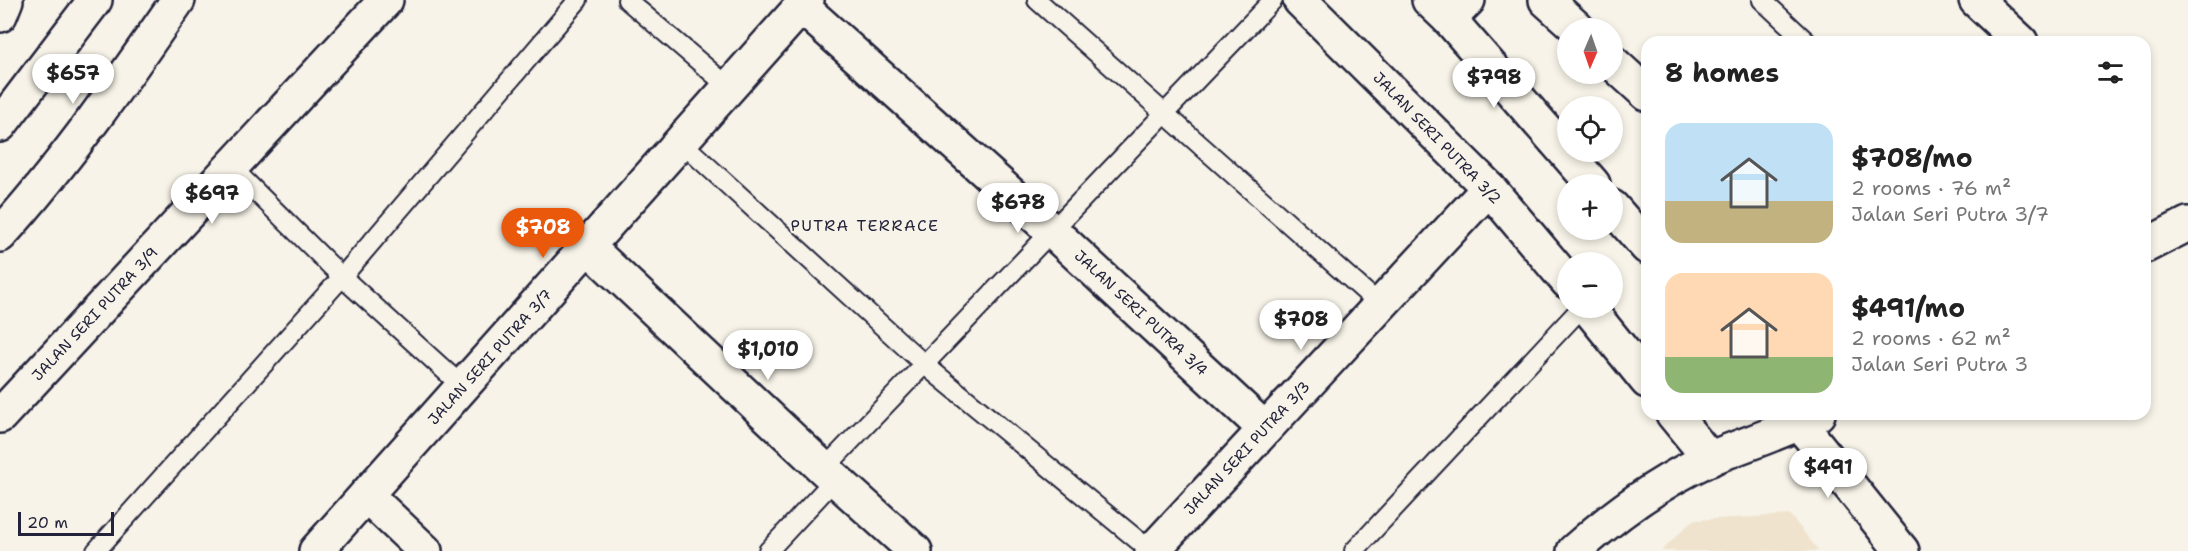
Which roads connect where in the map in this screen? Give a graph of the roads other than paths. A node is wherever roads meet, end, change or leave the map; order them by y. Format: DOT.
graph roads {
  1 [pos="95,0"];
  2 [pos="178,0"];
  3 [pos="386,0"];
  4 [pos="579,0"];
  5 [pos="627,0"];
  6 [pos="1037,0"];
  7 [pos="1273,0"];
  8 [pos="1300,0"];
  9 [pos="1546,0"];
  10 [pos="1762,0"];
  11 [pos="1976,0"];
  12 [pos="804,3"];
  13 [pos="1448,6"];
  14 [pos="1566,18"];
  15 [pos="1801,36"];
  16 [pos="2015,36"];
  17 [pos="1623,72"];
  18 [pos="730,88"];
  19 [pos="1641,89"];
  20 [pos="1165,115"];
  21 [pos="0,125"];
  22 [pos="681,142"];
  23 [pos="231,167"];
  24 [pos="1585,174"];
  25 [pos="1489,188"];
  26 [pos="1623,220"];
  27 [pos="2188,224"];
  28 [pos="1053,232"];
  29 [pos="0,235"];
  30 [pos="1641,240"];
  31 [pos="2151,243"];
  32 [pos="588,247"];
  33 [pos="1557,269"];
  34 [pos="342,277"];
  35 [pos="1379,304"];
  36 [pos="1572,318"];
  37 [pos="1596,318"];
  38 [pos="925,365"];
  39 [pos="1641,374"];
  40 [pos="462,387"];
  41 [pos="0,416"];
  42 [pos="1678,420"];
  43 [pos="1797,420"];
  44 [pos="1806,420"];
  45 [pos="1265,429"];
  46 [pos="1710,459"];
  47 [pos="829,474"];
  48 [pos="366,495"];
  49 [pos="96,551"];
  50 [pos="316,551"];
  51 [pos="425,551"];
  52 [pos="768,551"];
  53 [pos="915,551"];
  54 [pos="1152,551"];
  55 [pos="1354,551"];
  56 [pos="1574,551"];
  57 [pos="1902,551"];
  1 -- 21 [label="street"];
  2 -- 29 [label="street"];
  3 -- 23 [label="street, JALAN SERI PUTRA 3/9"];
  4 -- 34 [label="lane"];
  5 -- 18 [label="lane"];
  6 -- 20 [label="lane"];
  7 -- 20 [label="lane"];
  8 -- 25 [label="street, JALAN SERI PUTRA 3/2"];
  9 -- 14 [label="street"];
  10 -- 15 [label="lane"];
  11 -- 16 [label="street"];
  12 -- 18 [label="street, JALAN SERI PUTRA 3/7"];
  12 -- 28 [label="street, JALAN SERI PUTRA 3/4"];
  13 -- 24 [label="street"];
  17 -- 19 [label="street"];
  18 -- 22 [label="street, JALAN SERI PUTRA 3/7"];
  20 -- 28 [label="lane"];
  20 -- 35 [label="lane"];
  22 -- 32 [label="street, JALAN SERI PUTRA 3/7"];
  22 -- 38 [label="lane"];
  23 -- 34 [label="lane"];
  23 -- 41 [label="street, JALAN SERI PUTRA 3/9"];
  25 -- 33 [label="street, JALAN SERI PUTRA 3/2"];
  25 -- 35 [label="street, JALAN SERI PUTRA 3/3"];
  26 -- 30 [label="street"];
  27 -- 31 [label="street"];
  28 -- 38 [label="lane"];
  28 -- 45 [label="street, JALAN SERI PUTRA 3/4"];
  32 -- 40 [label="street, JALAN SERI PUTRA 3/7"];
  32 -- 47 [label="street"];
  34 -- 40 [label="lane"];
  34 -- 49 [label="lane"];
  35 -- 45 [label="street, JALAN SERI PUTRA 3/3"];
  36 -- 55 [label="lane"];
  37 -- 39 [label="street"];
  38 -- 47 [label="lane"];
  38 -- 54 [label="lane"];
  40 -- 48 [label="street, JALAN SERI PUTRA 3/7"];
  42 -- 46 [label="street"];
  43 -- 46 [label="street"];
  44 -- 57 [label="street"];
  45 -- 54 [label="street, JALAN SERI PUTRA 3/3"];
  46 -- 56 [label="street"];
  47 -- 52 [label="lane"];
  47 -- 53 [label="street"];
  48 -- 50 [label="street, JALAN SERI PUTRA 3/7"];
  48 -- 51 [label="street"];
}
